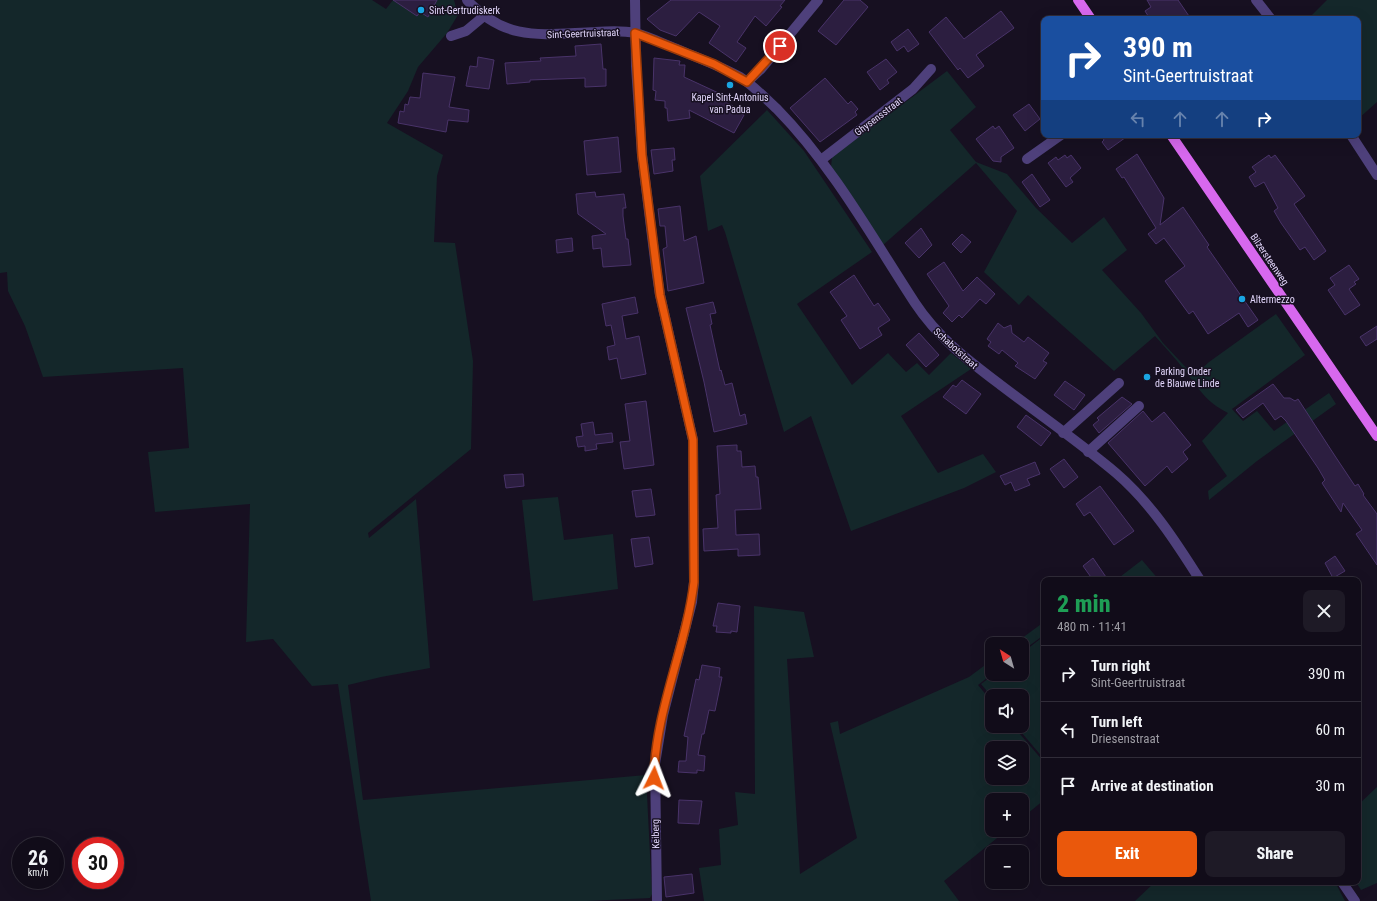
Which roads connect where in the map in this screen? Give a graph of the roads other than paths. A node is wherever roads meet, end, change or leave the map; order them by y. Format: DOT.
graph roads {
  1 [pos="467,0"];
  2 [pos="635,0"];
  3 [pos="818,0"];
  4 [pos="1078,0"];
  5 [pos="1256,0"];
  6 [pos="484,16"];
  7 [pos="1089,16"];
  8 [pos="1269,16"];
  9 [pos="635,33"];
  10 [pos="451,36"];
  11 [pos="931,69"];
  12 [pos="747,82"];
  13 [pos="1057,138"];
  14 [pos="1173,138"];
  15 [pos="1353,138"];
  16 [pos="1027,159"];
  17 [pos="821,160"];
  18 [pos="1377,175"];
  19 [pos="1119,383"];
  20 [pos="1139,406"];
  21 [pos="1063,433"];
  22 [pos="1377,436"];
  23 [pos="1088,452"];
  24 [pos="1198,577"];
  25 [pos="1344,885"];
  26 [pos="657,901"];
  27 [pos="1355,901"];
  1 -- 6 [label="street, Sint-Geertruistraat"];
  2 -- 9 [label="street, Keiberg"];
  3 -- 12 [label="street"];
  4 -- 7 [label="main road"];
  5 -- 8 [label="street"];
  6 -- 9 [label="street, Sint-Geertruistraat"];
  6 -- 10 [label="street"];
  9 -- 12 [label="street, Sint-Geertruistraat"];
  9 -- 26 [label="street, Keiberg"];
  11 -- 17 [label="street, Ghysensstraat"];
  12 -- 17 [label="street, Schabotstraat"];
  13 -- 16 [label="street"];
  14 -- 22 [label="main road, Bilzersteenweg"];
  15 -- 18 [label="street"];
  17 -- 21 [label="street, Schabotstraat"];
  19 -- 21 [label="street"];
  20 -- 23 [label="street"];
  21 -- 23 [label="street, Schabotstraat"];
  23 -- 24 [label="street, Schabotstraat"];
  25 -- 27 [label="street"];
}
